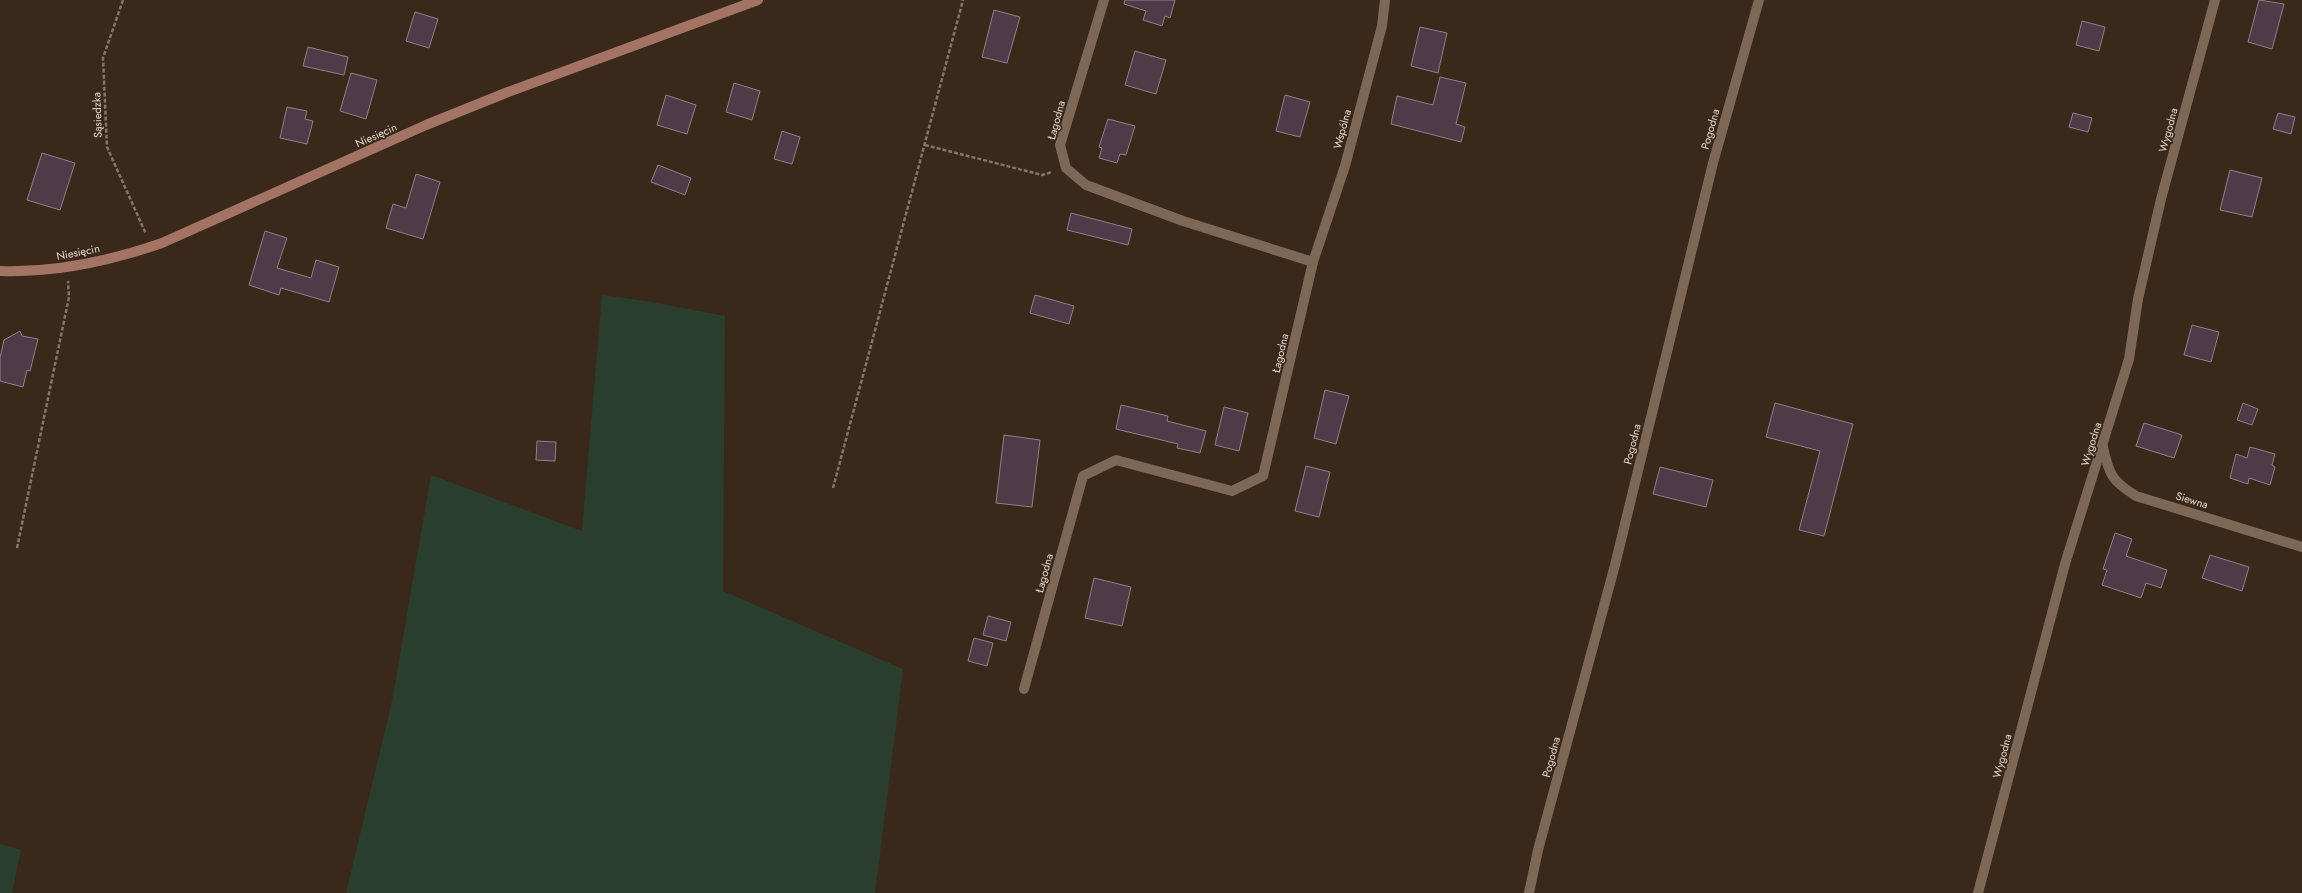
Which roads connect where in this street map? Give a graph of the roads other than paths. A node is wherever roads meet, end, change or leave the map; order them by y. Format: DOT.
graph roads {
  1 [pos="758,0"];
  2 [pos="1104,0"];
  3 [pos="1385,0"];
  4 [pos="1759,0"];
  5 [pos="2215,0"];
  6 [pos="1313,262"];
  7 [pos="0,270"];
  8 [pos="2103,445"];
  9 [pos="2302,547"];
  10 [pos="1024,689"];
  11 [pos="1529,893"];
  12 [pos="1978,893"];
  1 -- 7 [label="street, Niesięcin"];
  2 -- 6 [label="street, Łagodna"];
  3 -- 6 [label="street, Wspólna"];
  4 -- 11 [label="street, Pogodna"];
  5 -- 8 [label="street, Wygodna"];
  6 -- 10 [label="street, Łagodna"];
  8 -- 9 [label="street, Siewna"];
  8 -- 12 [label="street, Wygodna"];
}
